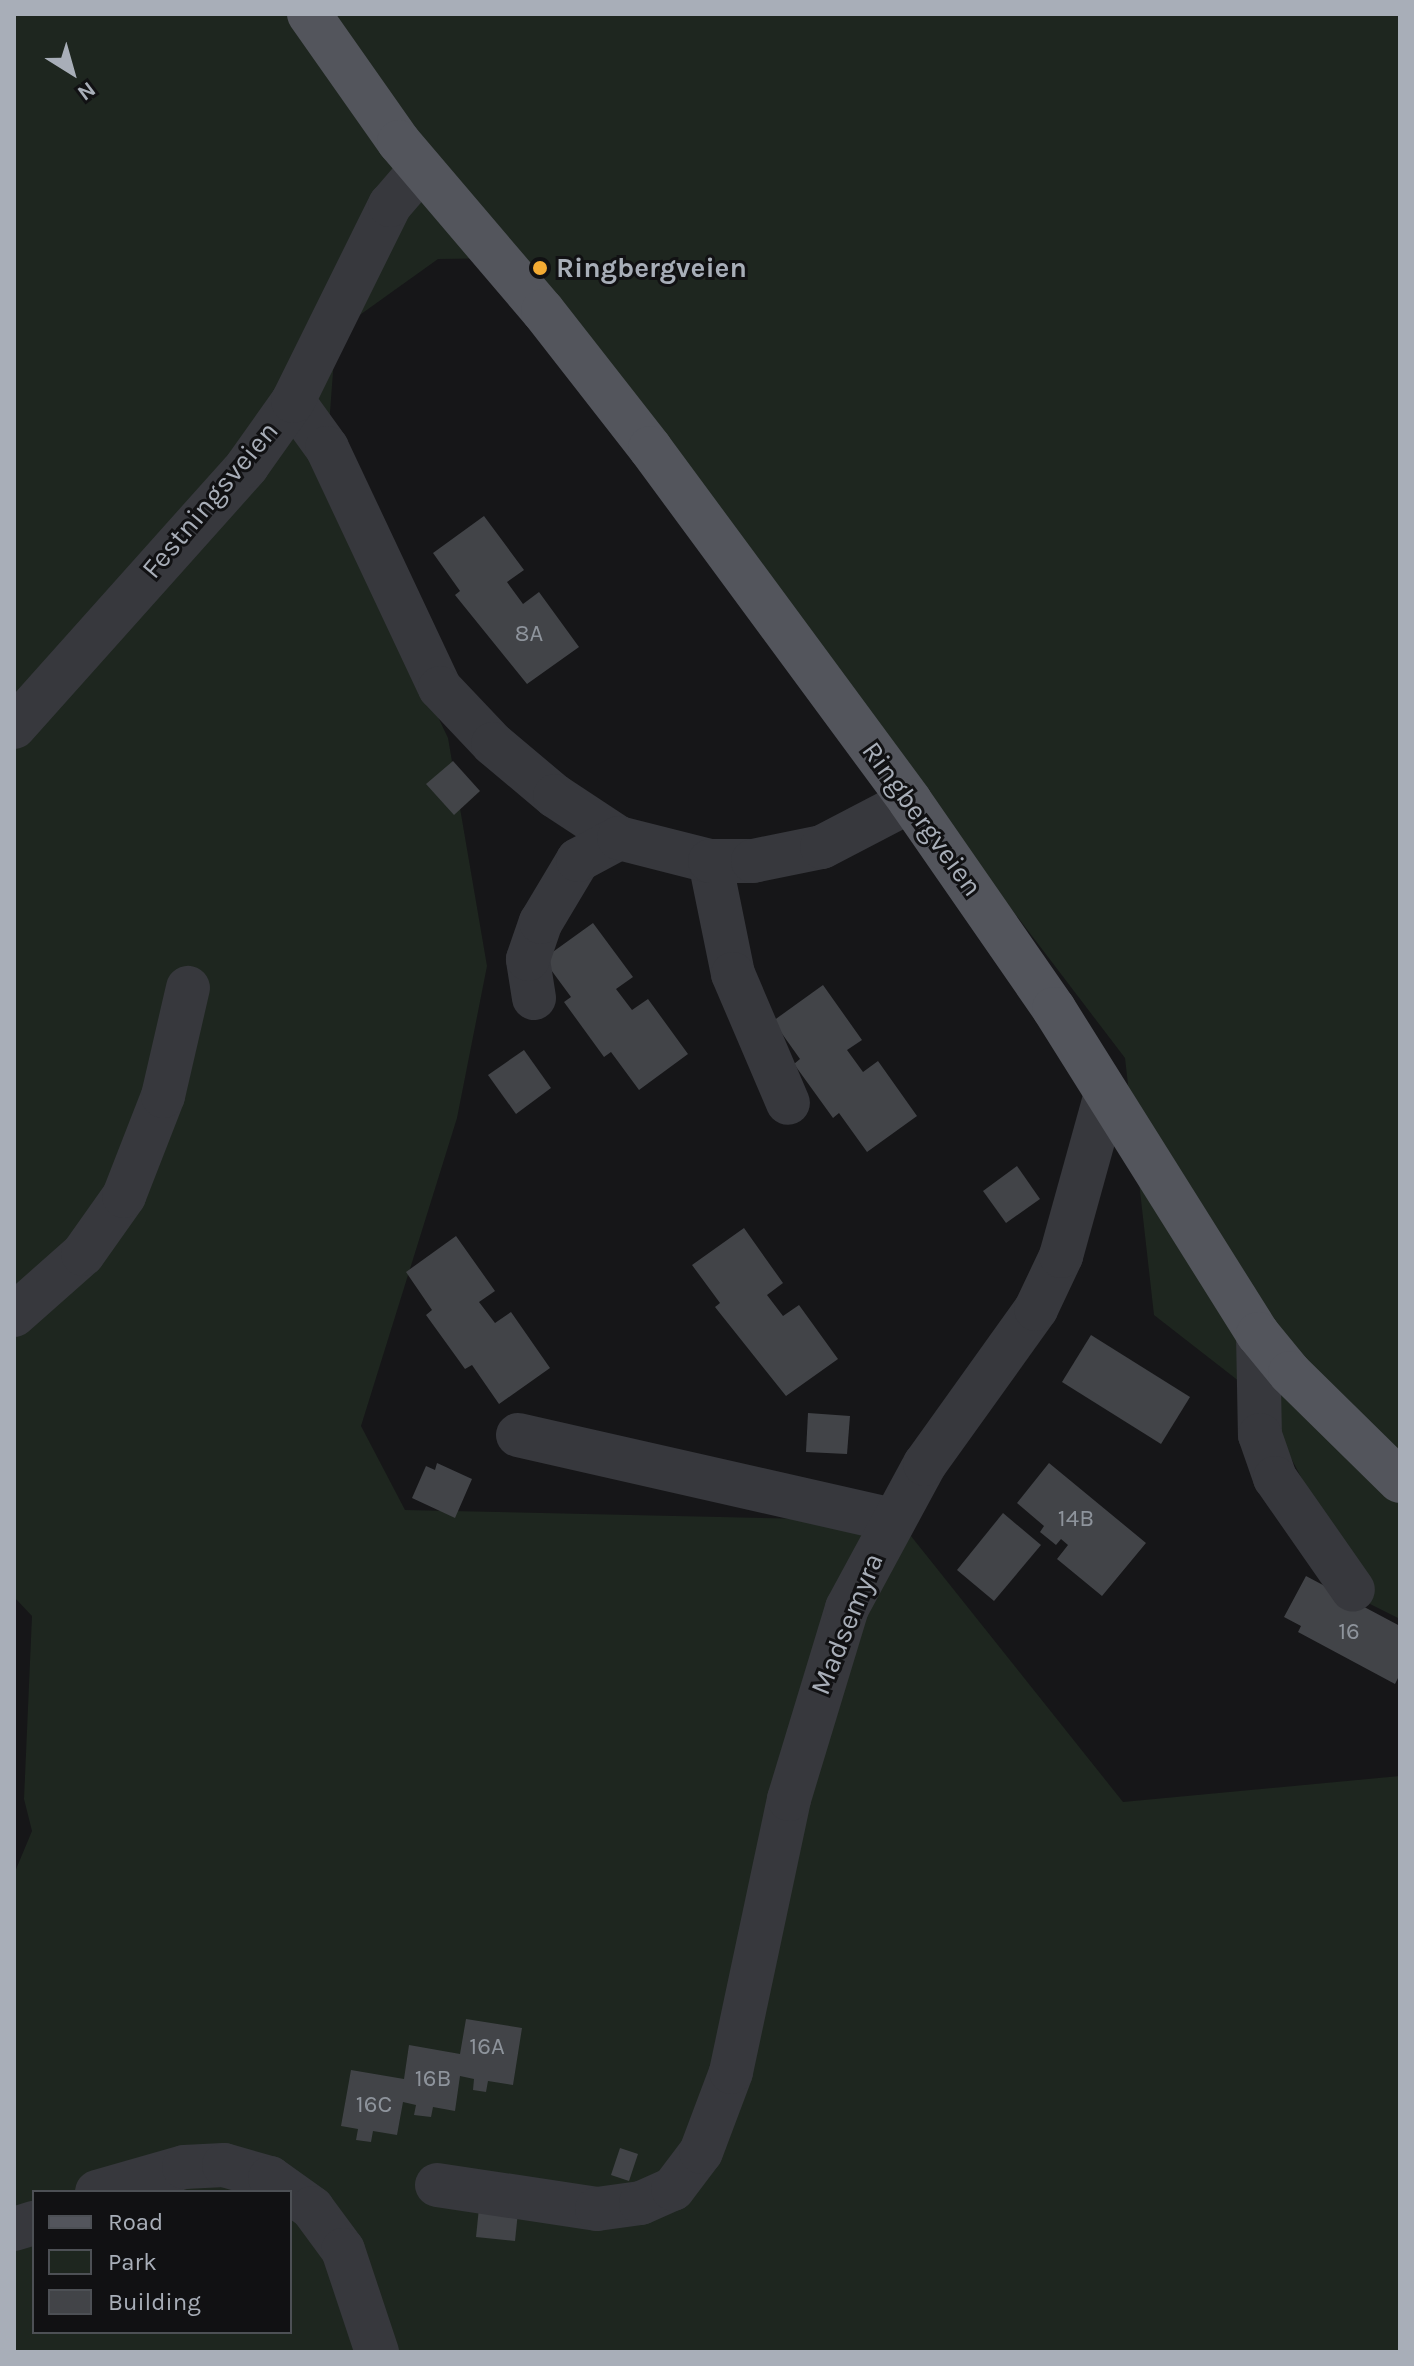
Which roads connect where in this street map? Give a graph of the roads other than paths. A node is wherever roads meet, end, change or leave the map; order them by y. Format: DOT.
graph roads {
  1 [pos="309,14"];
  2 [pos="421,169"];
  3 [pos="293,401"];
  4 [pos="14,727"];
  5 [pos="910,801"];
  6 [pos="619,838"];
  7 [pos="710,861"];
  8 [pos="188,988"];
  9 [pos="534,998"];
  10 [pos="1106,1094"];
  11 [pos="788,1103"];
  12 [pos="14,1315"];
  13 [pos="1258,1334"];
  14 [pos="518,1435"];
  15 [pos="1400,1481"];
  16 [pos="892,1520"];
  17 [pos="1353,1590"];
  18 [pos="437,2185"];
  19 [pos="104,2190"];
  20 [pos="287,2190"];
  21 [pos="292,2194"];
  22 [pos="377,2352"];
  1 -- 2 [label="main road, Ringbergveien"];
  2 -- 3 [label="street, Festningsveien"];
  2 -- 5 [label="main road, Ringbergveien"];
  3 -- 4 [label="street, Festningsveien"];
  3 -- 6 [label="street"];
  5 -- 7 [label="street"];
  5 -- 10 [label="main road, Ringbergveien"];
  6 -- 7 [label="street"];
  6 -- 9 [label="street"];
  7 -- 11 [label="street"];
  8 -- 12 [label="street"];
  10 -- 13 [label="main road, Ringbergveien"];
  10 -- 16 [label="street, Madsemyra"];
  13 -- 15 [label="main road, Ringbergveien"];
  13 -- 17 [label="street"];
  14 -- 16 [label="street"];
  16 -- 18 [label="street, Madsemyra"];
  19 -- 20 [label="street"];
  21 -- 22 [label="street"];
}
